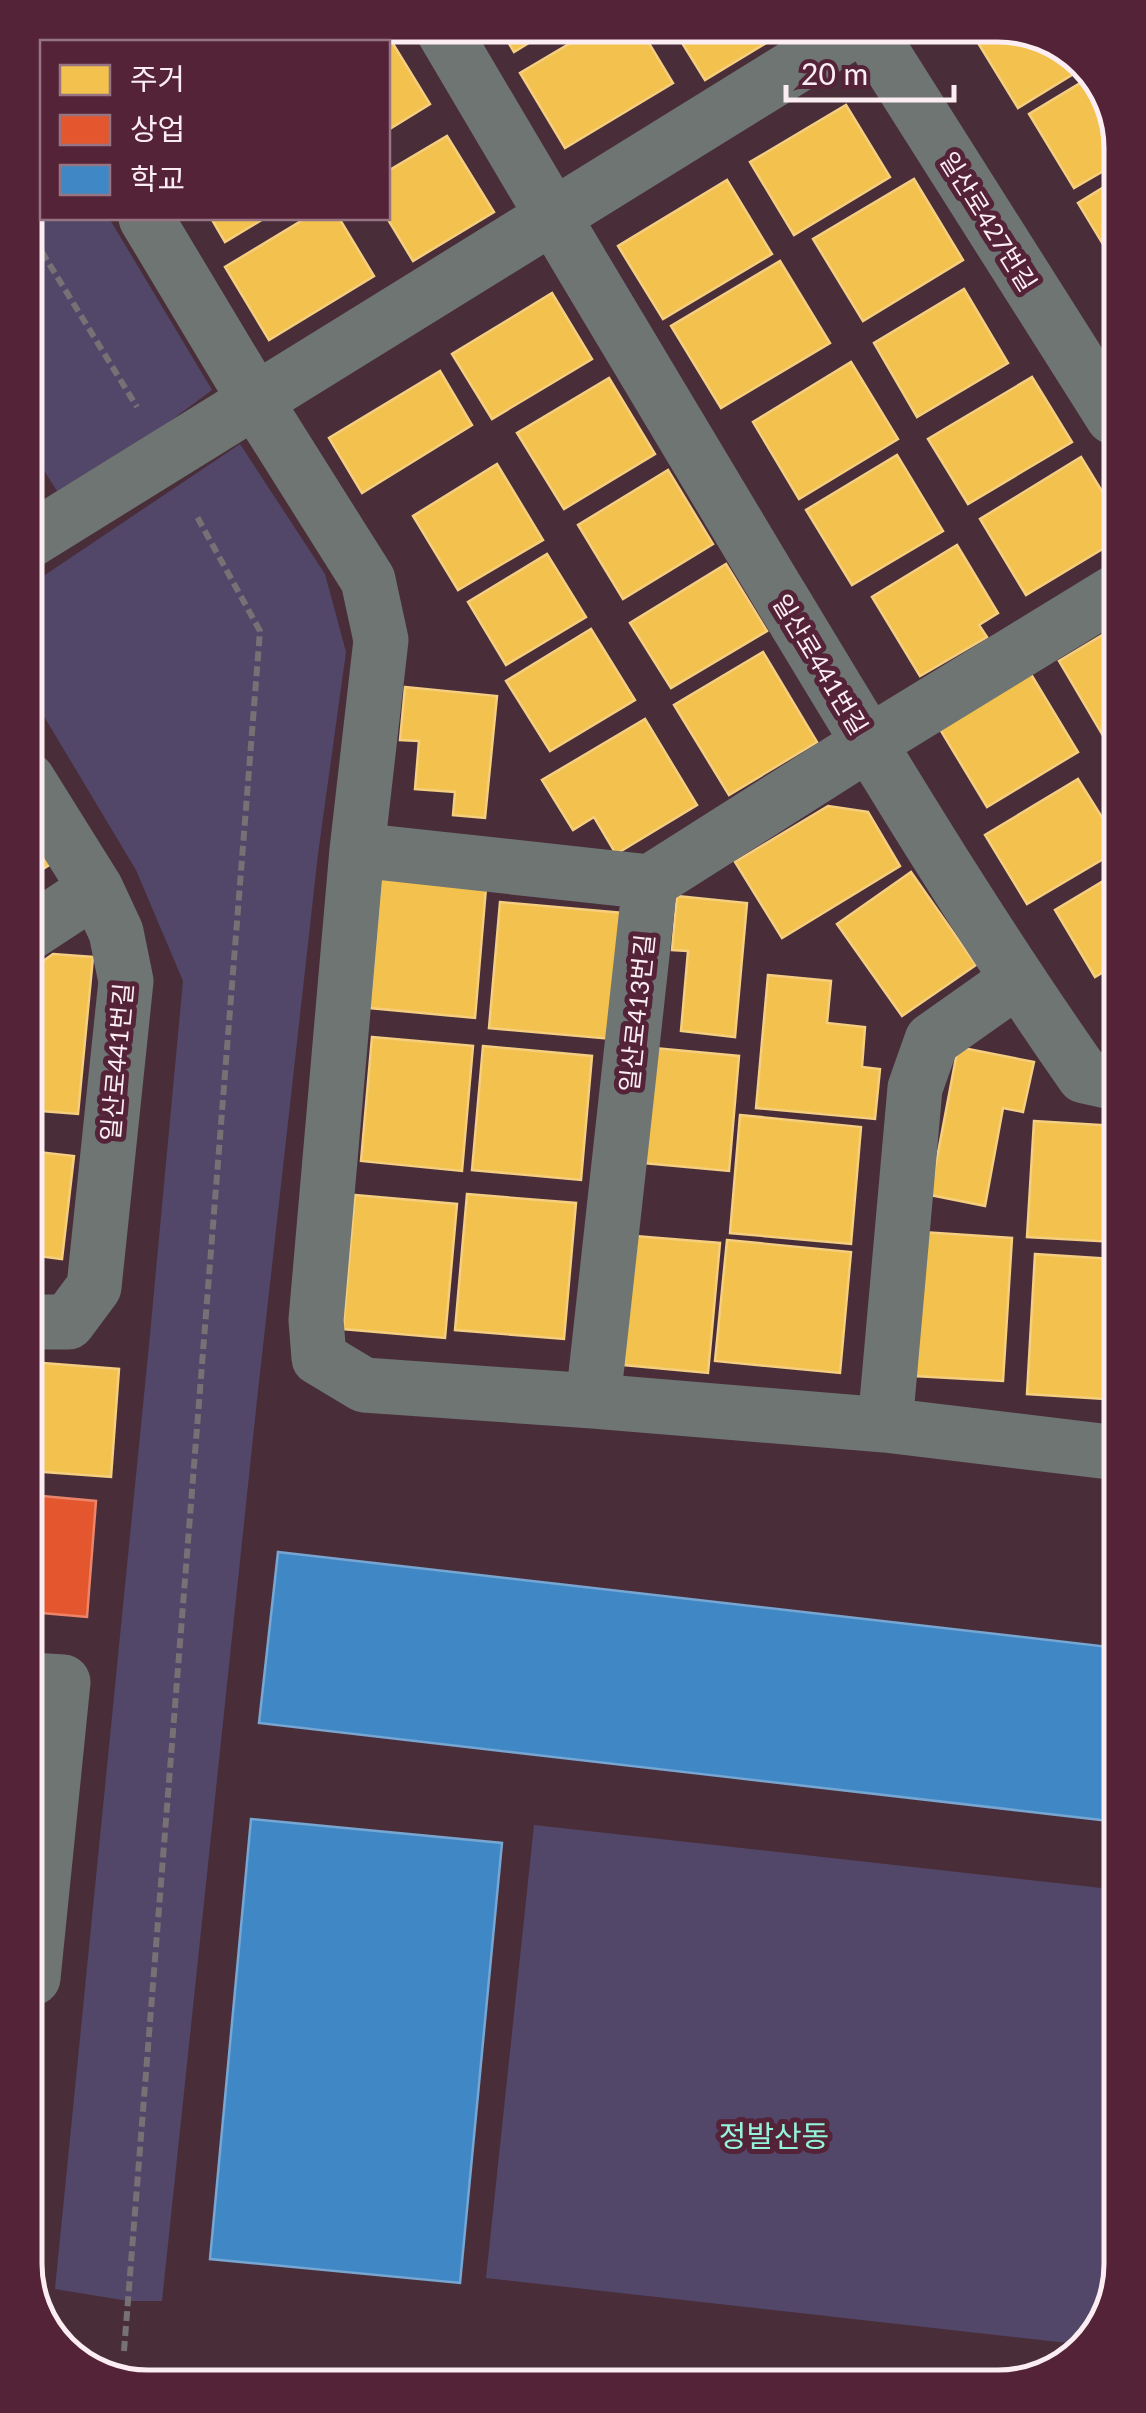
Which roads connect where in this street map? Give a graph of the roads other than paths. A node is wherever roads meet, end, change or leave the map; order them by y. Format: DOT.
graph roads {
  1 [pos="450,42"];
  2 [pos="835,43"];
  3 [pos="875,43"];
  4 [pos="552,218"];
  5 [pos="147,220"];
  6 [pos="256,400"];
  7 [pos="1104,403"];
  8 [pos="43,532"];
  9 [pos="1104,599"];
  10 [pos="869,743"];
  11 [pos="43,804"];
  12 [pos="357,850"];
  13 [pos="650,882"];
  14 [pos="96,889"];
  15 [pos="43,924"];
  16 [pos="1017,980"];
  17 [pos="1104,1080"];
  18 [pos="42,1322"];
  19 [pos="593,1401"];
  20 [pos="884,1425"];
  21 [pos="1104,1450"];
  22 [pos="42,1681"];
  23 [pos="42,1887"];
  1 -- 4 [label="street, 일산로441번길"];
  2 -- 4 [label="street"];
  3 -- 7 [label="street, 일산로427번길"];
  4 -- 6 [label="street"];
  4 -- 10 [label="street, 일산로441번길"];
  5 -- 6 [label="street"];
  6 -- 8 [label="street"];
  6 -- 12 [label="street"];
  9 -- 10 [label="street"];
  10 -- 13 [label="street"];
  10 -- 16 [label="street, 일산로441번길"];
  11 -- 14 [label="street, 일산로441번길"];
  12 -- 13 [label="street"];
  12 -- 19 [label="street"];
  13 -- 19 [label="street, 일산로413번길"];
  14 -- 15 [label="street"];
  14 -- 18 [label="street, 일산로441번길"];
  16 -- 17 [label="street, 일산로441번길"];
  16 -- 20 [label="street"];
  19 -- 20 [label="street"];
  20 -- 21 [label="street"];
  22 -- 23 [label="street"];
}
